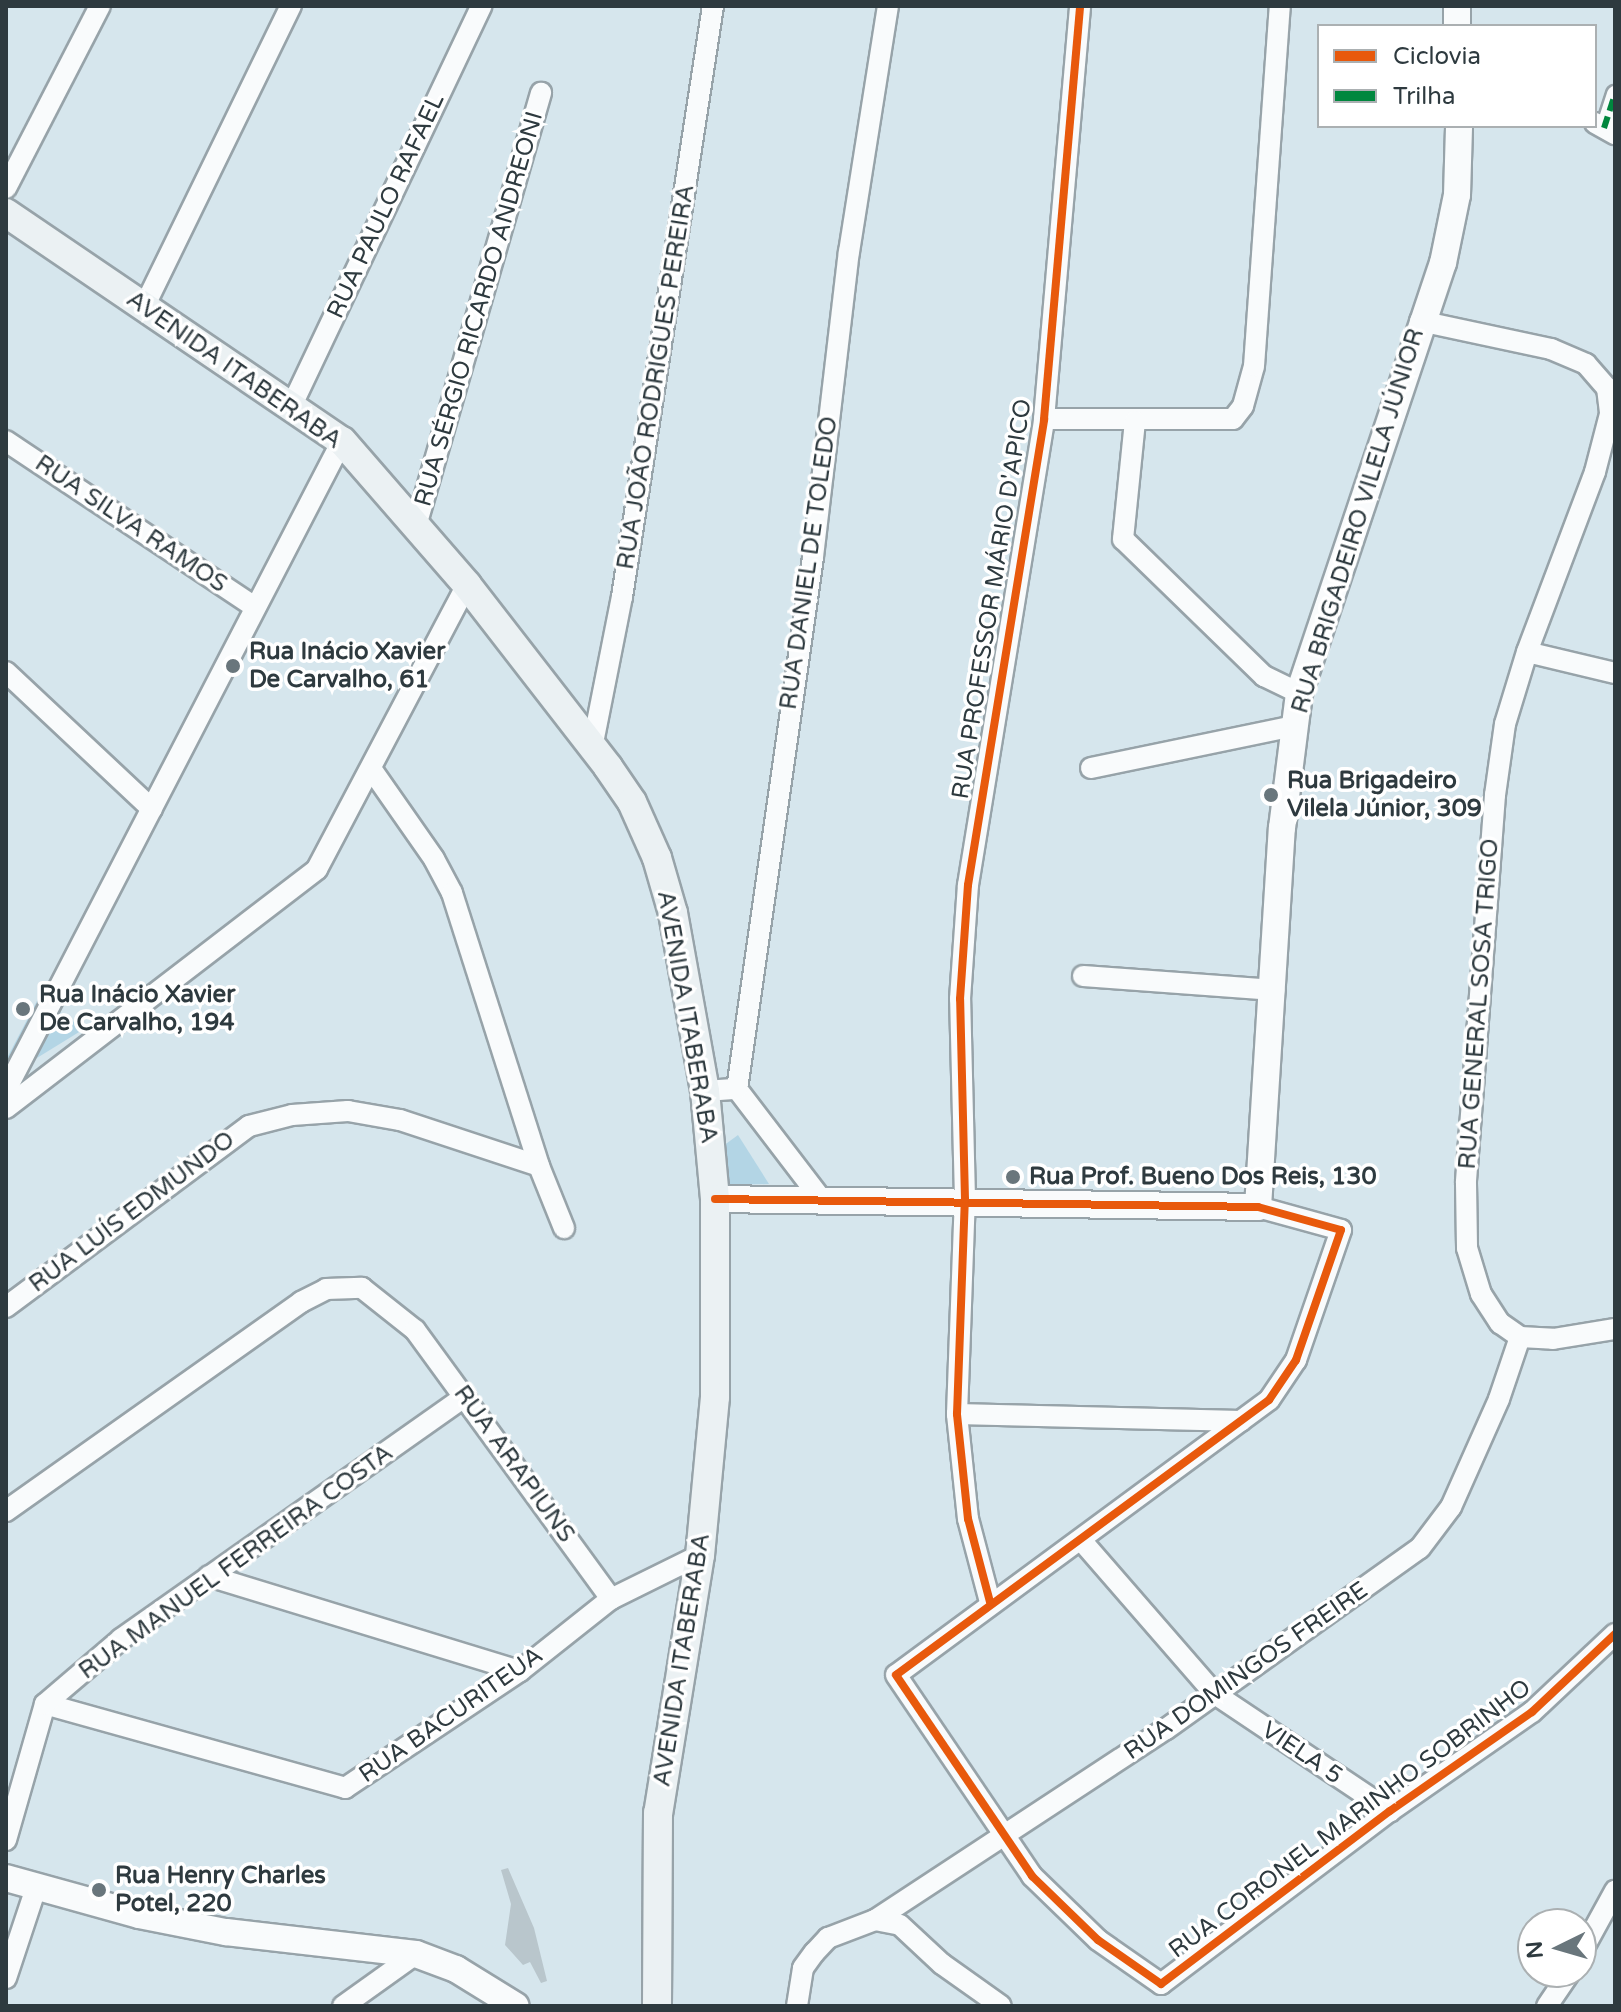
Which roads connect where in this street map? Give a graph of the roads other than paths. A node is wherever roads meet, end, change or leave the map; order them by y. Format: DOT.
graph roads {
  1 [pos="100,6"];
  2 [pos="291,6"];
  3 [pos="481,6"];
  4 [pos="713,6"];
  5 [pos="888,6"];
  6 [pos="1080,6"];
  7 [pos="1280,6"];
  8 [pos="541,93"];
  9 [pos="1615,94"];
  10 [pos="1459,128"];
  11 [pos="1605,128"];
  12 [pos="6,188"];
  13 [pos="6,213"];
  14 [pos="144,307"];
  15 [pos="1420,321"];
  16 [pos="291,407"];
  17 [pos="1044,419"];
  18 [pos="1135,421"];
  19 [pos="6,441"];
  20 [pos="342,441"];
  21 [pos="416,526"];
  22 [pos="467,585"];
  23 [pos="255,607"];
  24 [pos="1527,652"];
  25 [pos="6,672"];
  26 [pos="1615,673"];
  27 [pos="1299,693"];
  28 [pos="1293,726"];
  29 [pos="592,748"];
  30 [pos="1091,768"];
  31 [pos="372,770"];
  32 [pos="152,809"];
  33 [pos="1083,976"];
  34 [pos="1274,990"];
  35 [pos="737,1089"];
  36 [pos="6,1090"];
  37 [pos="705,1091"];
  38 [pos="6,1108"];
  39 [pos="539,1166"];
  40 [pos="715,1199"];
  41 [pos="821,1199"];
  42 [pos="965,1199"];
  43 [pos="1258,1207"];
  44 [pos="564,1228"];
  45 [pos="6,1307"];
  46 [pos="1615,1329"];
  47 [pos="1520,1337"];
  48 [pos="465,1396"];
  49 [pos="957,1414"];
  50 [pos="1241,1421"];
  51 [pos="6,1511"];
  52 [pos="1081,1540"];
  53 [pos="700,1555"];
  54 [pos="209,1576"];
  55 [pos="611,1599"];
  56 [pos="990,1602"];
  57 [pos="1615,1634"];
  58 [pos="520,1671"];
  59 [pos="1215,1694"];
  60 [pos="45,1704"];
  61 [pos="1390,1811"];
  62 [pos="1004,1838"];
  63 [pos="6,1840"];
  64 [pos="6,1878"];
  65 [pos="36,1888"];
  66 [pos="1615,1891"];
  67 [pos="875,1920"];
  68 [pos="1597,1925"];
  69 [pos="416,1954"];
  70 [pos="6,1978"];
  71 [pos="1559,1988"];
  72 [pos="343,2006"];
  73 [pos="516,2006"];
  74 [pos="657,2006"];
  75 [pos="797,2006"];
  76 [pos="1001,2006"];
  77 [pos="1547,2006"];
  1 -- 12 [label="street"];
  2 -- 14 [label="street"];
  3 -- 16 [label="street, RUA PAULO RAFAEL"];
  4 -- 29 [label="street, RUA JOÃO RODRIGUES PEREIRA"];
  5 -- 35 [label="street, RUA DANIEL DE TOLEDO"];
  6 -- 17 [label="street, RUA PROFESSOR MÁRIO D'APICO"];
  7 -- 18 [label="street"];
  8 -- 21 [label="street, RUA SÉRGIO RICARDO ANDREONI"];
  9 -- 11 [label="street"];
  10 -- 15 [label="street, RUA BRIGADEIRO VILELA JÚNIOR"];
  13 -- 14 [label="main road, AVENIDA ITABERABA"];
  14 -- 16 [label="main road, AVENIDA ITABERABA"];
  15 -- 24 [label="street, RUA GENERAL SOSA TRIGO"];
  15 -- 27 [label="street, RUA BRIGADEIRO VILELA JÚNIOR"];
  16 -- 20 [label="main road, AVENIDA ITABERABA"];
  17 -- 18 [label="street"];
  17 -- 42 [label="street, RUA PROFESSOR MÁRIO D'APICO"];
  18 -- 27 [label="street"];
  19 -- 23 [label="street, RUA SILVA RAMOS"];
  20 -- 21 [label="main road, AVENIDA ITABERABA"];
  20 -- 23 [label="street"];
  21 -- 22 [label="main road, AVENIDA ITABERABA"];
  22 -- 29 [label="main road, AVENIDA ITABERABA"];
  22 -- 31 [label="street"];
  23 -- 32 [label="street"];
  24 -- 26 [label="street"];
  24 -- 47 [label="street, RUA GENERAL SOSA TRIGO"];
  25 -- 32 [label="street"];
  27 -- 28 [label="street, RUA BRIGADEIRO VILELA JÚNIOR"];
  28 -- 30 [label="street"];
  28 -- 34 [label="street, RUA BRIGADEIRO VILELA JÚNIOR"];
  29 -- 37 [label="main road, AVENIDA ITABERABA"];
  31 -- 38 [label="street"];
  31 -- 39 [label="street"];
  32 -- 36 [label="street"];
  33 -- 34 [label="street"];
  34 -- 43 [label="street, RUA BRIGADEIRO VILELA JÚNIOR"];
  35 -- 37 [label="street"];
  35 -- 41 [label="street"];
  37 -- 40 [label="main road, AVENIDA ITABERABA"];
  39 -- 44 [label="street"];
  39 -- 45 [label="street, RUA LUÍS EDMUNDO"];
  40 -- 41 [label="street"];
  40 -- 53 [label="main road, AVENIDA ITABERABA"];
  41 -- 42 [label="street"];
  42 -- 43 [label="street"];
  42 -- 49 [label="street, RUA PROFESSOR MÁRIO D'APICO"];
  43 -- 50 [label="street"];
  46 -- 47 [label="street"];
  47 -- 59 [label="street, RUA DOMINGOS FREIRE"];
  48 -- 51 [label="street, RUA ARAPIUNS"];
  48 -- 54 [label="street, RUA MANUEL FERREIRA COSTA"];
  48 -- 55 [label="street, RUA ARAPIUNS"];
  49 -- 50 [label="street"];
  49 -- 56 [label="street, RUA PROFESSOR MÁRIO D'APICO"];
  50 -- 52 [label="street"];
  52 -- 56 [label="street"];
  52 -- 59 [label="street, VIELA 5"];
  53 -- 55 [label="street, RUA BACURITEUA"];
  53 -- 74 [label="main road, AVENIDA ITABERABA"];
  54 -- 58 [label="street"];
  54 -- 60 [label="street, RUA MANUEL FERREIRA COSTA"];
  55 -- 58 [label="street, RUA BACURITEUA"];
  56 -- 62 [label="street"];
  57 -- 61 [label="street, RUA CORONEL MARINHO SOBRINHO"];
  58 -- 60 [label="street, RUA BACURITEUA"];
  59 -- 61 [label="street, VIELA 5"];
  59 -- 62 [label="street, RUA DOMINGOS FREIRE"];
  60 -- 63 [label="street"];
  61 -- 62 [label="street, RUA CORONEL MARINHO SOBRINHO"];
  62 -- 67 [label="street, RUA DOMINGOS FREIRE"];
  64 -- 65 [label="street"];
  65 -- 69 [label="street"];
  65 -- 70 [label="street"];
  66 -- 68 [label="street"];
  67 -- 75 [label="street, RUA DOMINGOS FREIRE"];
  67 -- 76 [label="street"];
  69 -- 72 [label="street"];
  69 -- 73 [label="street"];
  71 -- 77 [label="street"];
}
